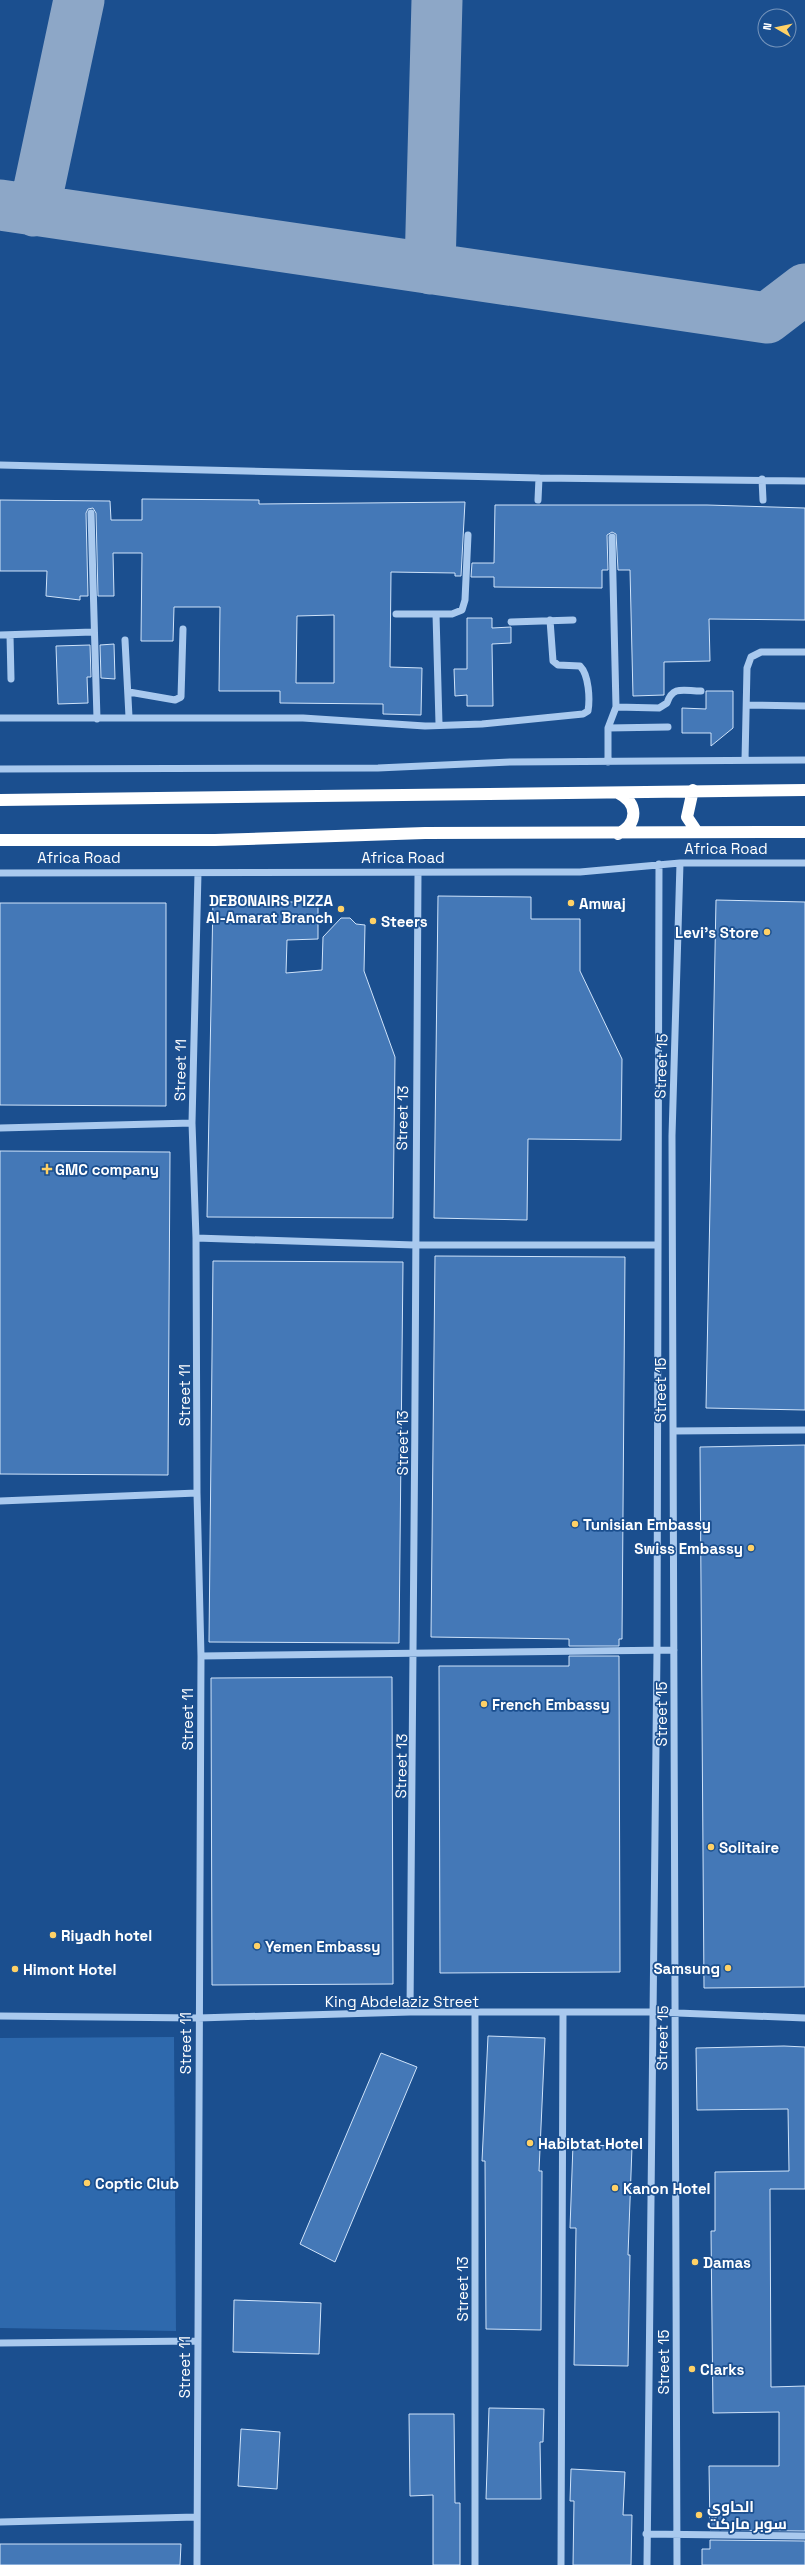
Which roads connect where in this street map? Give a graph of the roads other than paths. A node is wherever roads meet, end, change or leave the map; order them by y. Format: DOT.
graph roads {
  1 [pos="0,465"];
  2 [pos="539,478"];
  3 [pos="762,479"];
  4 [pos="805,481"];
  5 [pos="538,500"];
  6 [pos="763,500"];
  7 [pos="91,513"];
  8 [pos="468,535"];
  9 [pos="612,537"];
  10 [pos="396,614"];
  11 [pos="436,614"];
  12 [pos="550,620"];
  13 [pos="573,620"];
  14 [pos="511,622"];
  15 [pos="183,629"];
  16 [pos="93,632"];
  17 [pos="0,635"];
  18 [pos="10,635"];
  19 [pos="125,640"];
  20 [pos="805,652"];
  21 [pos="11,678"];
  22 [pos="701,691"];
  23 [pos="129,692"];
  24 [pos="748,705"];
  25 [pos="805,706"];
  26 [pos="616,707"];
  27 [pos="129,717"];
  28 [pos="0,718"];
  29 [pos="97,718"];
  30 [pos="439,724"];
  31 [pos="668,727"];
  32 [pos="608,728"];
  33 [pos="745,760"];
  34 [pos="805,760"];
  35 [pos="608,762"];
  36 [pos="0,769"];
  37 [pos="693,790"];
  38 [pos="805,790"];
  39 [pos="618,793"];
  40 [pos="0,800"];
  41 [pos="697,832"];
  42 [pos="805,832"];
  43 [pos="618,834"];
  44 [pos="0,840"];
  45 [pos="659,864"];
  46 [pos="680,864"];
  47 [pos="805,864"];
  48 [pos="198,872"];
  49 [pos="0,873"];
  50 [pos="418,873"];
  51 [pos="192,1124"];
  52 [pos="0,1128"];
  53 [pos="196,1238"];
  54 [pos="657,1244"];
  55 [pos="414,1245"];
  56 [pos="673,1430"];
  57 [pos="805,1430"];
  58 [pos="197,1493"];
  59 [pos="0,1501"];
  60 [pos="674,1650"];
  61 [pos="657,1652"];
  62 [pos="416,1654"];
  63 [pos="200,1656"];
  64 [pos="410,2012"];
  65 [pos="653,2012"];
  66 [pos="563,2013"];
  67 [pos="676,2013"];
  68 [pos="475,2014"];
  69 [pos="0,2016"];
  70 [pos="198,2018"];
  71 [pos="805,2018"];
  72 [pos="197,2341"];
  73 [pos="0,2343"];
  74 [pos="196,2517"];
  75 [pos="0,2522"];
  76 [pos="646,2534"];
  77 [pos="677,2535"];
  78 [pos="805,2536"];
  79 [pos="197,2565"];
  80 [pos="474,2565"];
  81 [pos="561,2565"];
  82 [pos="647,2565"];
  83 [pos="677,2565"];
  1 -- 2 [label="street"];
  2 -- 3 [label="street"];
  2 -- 5 [label="street"];
  3 -- 4 [label="street"];
  3 -- 6 [label="street"];
  7 -- 16 [label="street"];
  8 -- 11 [label="street"];
  9 -- 26 [label="street"];
  10 -- 11 [label="street"];
  11 -- 30 [label="street"];
  12 -- 13 [label="street"];
  12 -- 14 [label="street"];
  12 -- 30 [label="street"];
  15 -- 23 [label="street"];
  16 -- 18 [label="street"];
  16 -- 29 [label="street"];
  17 -- 18 [label="street"];
  18 -- 21 [label="street"];
  19 -- 23 [label="street"];
  20 -- 24 [label="street"];
  22 -- 26 [label="street"];
  23 -- 27 [label="street"];
  24 -- 25 [label="street"];
  24 -- 33 [label="street"];
  26 -- 32 [label="street"];
  27 -- 29 [label="street"];
  27 -- 30 [label="street"];
  28 -- 29 [label="street"];
  31 -- 32 [label="street"];
  32 -- 35 [label="street"];
  33 -- 34 [label="street"];
  33 -- 35 [label="street"];
  35 -- 36 [label="street"];
  37 -- 38 [label="highway"];
  37 -- 39 [label="highway"];
  37 -- 41 [label="highway"];
  39 -- 40 [label="highway"];
  39 -- 43 [label="highway"];
  41 -- 42 [label="highway, Africa Road"];
  41 -- 43 [label="highway, Africa Road"];
  43 -- 44 [label="highway, Africa Road"];
  45 -- 46 [label="street, Africa Road"];
  45 -- 50 [label="street, Africa Road"];
  45 -- 54 [label="street, Street 15"];
  46 -- 47 [label="street, Africa Road"];
  46 -- 56 [label="street, Street 15"];
  48 -- 49 [label="street, Africa Road"];
  48 -- 50 [label="street, Africa Road"];
  48 -- 51 [label="street, Street 11"];
  50 -- 55 [label="street, Street 13"];
  51 -- 52 [label="street"];
  51 -- 53 [label="street, Street 11"];
  53 -- 55 [label="street"];
  53 -- 58 [label="street, Street 11"];
  54 -- 55 [label="street"];
  54 -- 61 [label="street, Street 15"];
  55 -- 62 [label="street, Street 13"];
  56 -- 57 [label="street"];
  56 -- 60 [label="street, Street 15"];
  58 -- 59 [label="street"];
  58 -- 63 [label="street, Street 11"];
  60 -- 61 [label="street"];
  60 -- 67 [label="street, Street 15"];
  61 -- 62 [label="street"];
  61 -- 65 [label="street, Street 15"];
  62 -- 63 [label="street"];
  62 -- 64 [label="street, Street 13"];
  63 -- 70 [label="street, Street 11"];
  64 -- 68 [label="street, King Abdelaziz Street"];
  64 -- 70 [label="street, King Abdelaziz Street"];
  65 -- 66 [label="street, King Abdelaziz Street"];
  65 -- 67 [label="street, King Abdelaziz Street"];
  65 -- 76 [label="street, Street 15"];
  66 -- 68 [label="street, King Abdelaziz Street"];
  66 -- 81 [label="street"];
  67 -- 71 [label="street, King Abdelaziz Street"];
  67 -- 77 [label="street, Street 15"];
  68 -- 80 [label="street, Street 13"];
  69 -- 70 [label="street, King Abdelaziz Street"];
  70 -- 72 [label="street, Street 11"];
  72 -- 73 [label="street"];
  72 -- 74 [label="street, Street 11"];
  74 -- 75 [label="street"];
  74 -- 79 [label="street, Street 11"];
  76 -- 77 [label="street"];
  76 -- 82 [label="street, Street 15"];
  77 -- 78 [label="street"];
  77 -- 83 [label="street, Street 15"];
}
